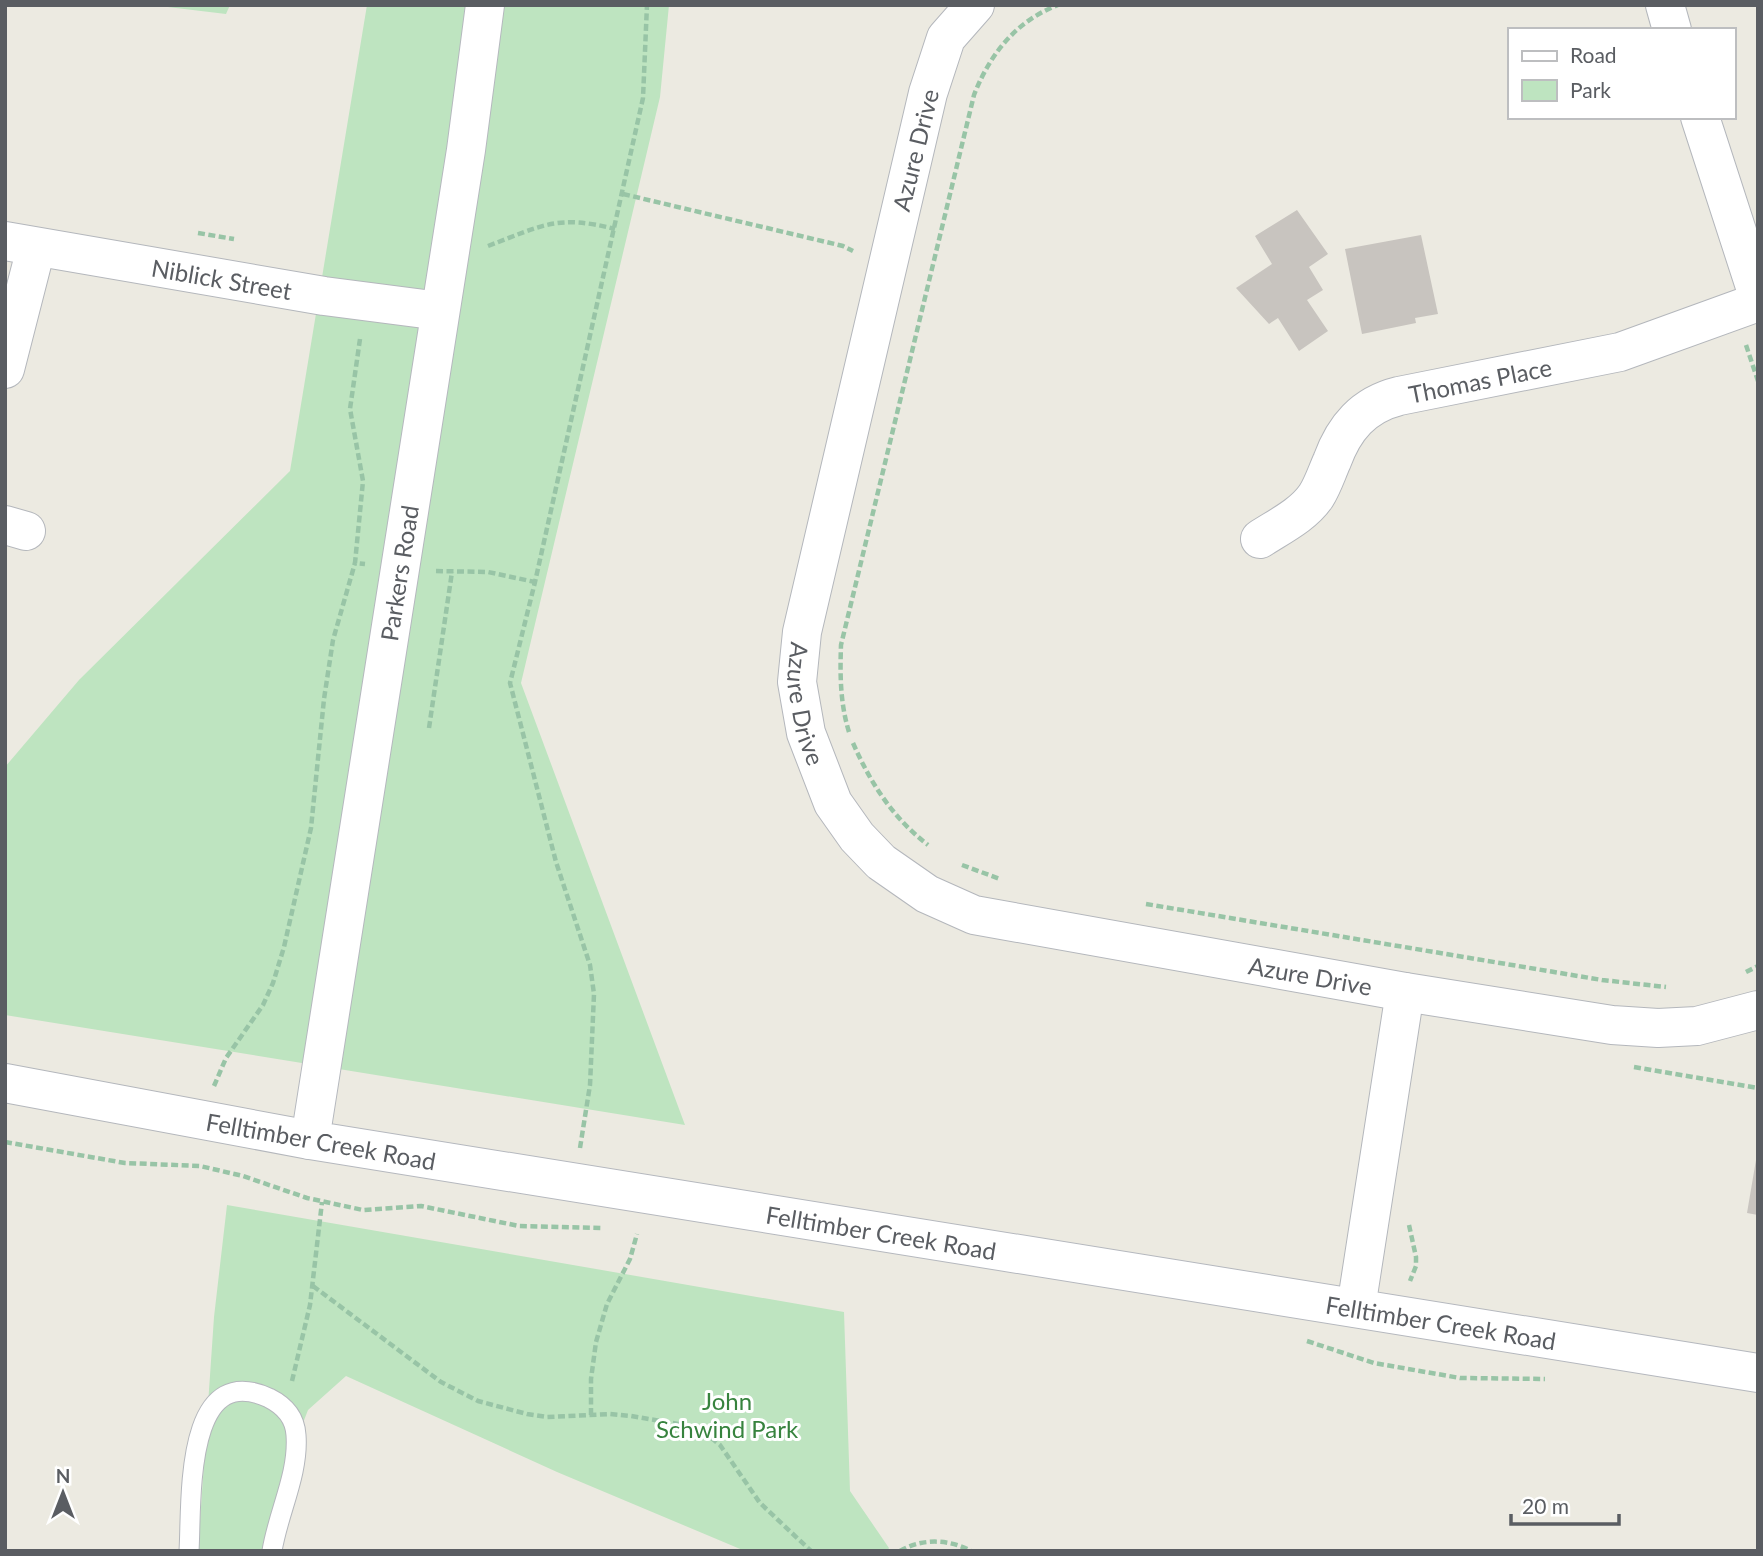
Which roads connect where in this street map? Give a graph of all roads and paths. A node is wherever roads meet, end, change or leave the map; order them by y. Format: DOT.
graph roads {
  1 [pos="485,5"];
  2 [pos="648,5"];
  3 [pos="975,5"];
  4 [pos="1058,5"];
  5 [pos="1665,5"];
  6 [pos="1671,28"];
  7 [pos="1701,119"];
  8 [pos="623,194"];
  9 [pos="21,245"];
  10 [pos="886,270"];
  11 [pos="1758,299"];
  12 [pos="440,311"];
  13 [pos="5,369"];
  14 [pos="1261,539"];
  15 [pos="355,562"];
  16 [pos="452,572"];
  17 [pos="429,728"];
  18 [pos="937,852"];
  19 [pos="951,861"];
  20 [pos="1002,879"];
  21 [pos="1143,904"];
  22 [pos="1758,966"];
  23 [pos="1741,974"];
  24 [pos="1674,987"];
  25 [pos="1405,992"];
  26 [pos="1758,1010"];
  27 [pos="1625,1066"];
  28 [pos="5,1083"];
  29 [pos="1758,1088"];
  30 [pos="211,1122"];
  31 [pos="310,1140"];
  32 [pos="5,1142"];
  33 [pos="200,1166"];
  34 [pos="577,1183"];
  35 [pos="322,1202"];
  36 [pos="1409,1217"];
  37 [pos="573,1226"];
  38 [pos="608,1229"];
  39 [pos="628,1232"];
  40 [pos="313,1286"];
  41 [pos="1356,1308"];
  42 [pos="1402,1316"];
  43 [pos="1297,1338"];
  44 [pos="1758,1373"];
  45 [pos="1548,1379"];
  46 [pos="284,1408"];
  47 [pos="591,1415"];
  48 [pos="189,1551"];
  49 [pos="272,1551"];
  50 [pos="811,1551"];
  51 [pos="900,1551"];
  52 [pos="971,1551"];
  1 -- 12 [label="street, Parkers Road"];
  2 -- 8 [label="path"];
  3 -- 10 [label="street, Azure Drive"];
  4 -- 18 [label="path"];
  5 -- 6 [label="street"];
  7 -- 11 [label="street"];
  8 -- 10 [label="path"];
  8 -- 34 [label="path"];
  9 -- 12 [label="street, Niblick Street"];
  9 -- 13 [label="street"];
  10 -- 25 [label="street, Azure Drive"];
  11 -- 14 [label="street, Thomas Place"];
  12 -- 31 [label="street, Parkers Road"];
  15 -- 30 [label="path"];
  16 -- 17 [label="path"];
  19 -- 20 [label="path"];
  21 -- 24 [label="path"];
  22 -- 23 [label="path"];
  25 -- 26 [label="street, Azure Drive"];
  25 -- 41 [label="street, Azure Drive"];
  27 -- 29 [label="path"];
  28 -- 30 [label="street, Felltimber Creek Road"];
  30 -- 31 [label="street, Felltimber Creek Road"];
  30 -- 33 [label="path"];
  31 -- 34 [label="street, Felltimber Creek Road"];
  32 -- 33 [label="path"];
  33 -- 35 [label="path"];
  34 -- 37 [label="path"];
  34 -- 41 [label="street, Felltimber Creek Road"];
  35 -- 37 [label="path"];
  35 -- 40 [label="path"];
  36 -- 42 [label="path"];
  37 -- 38 [label="path"];
  39 -- 47 [label="path"];
  40 -- 46 [label="path"];
  40 -- 47 [label="path"];
  41 -- 42 [label="street, Felltimber Creek Road"];
  42 -- 44 [label="street, Felltimber Creek Road"];
  43 -- 45 [label="path"];
  46 -- 48 [label="lane"];
  46 -- 49 [label="lane"];
  47 -- 50 [label="path"];
  51 -- 52 [label="path"];
}
